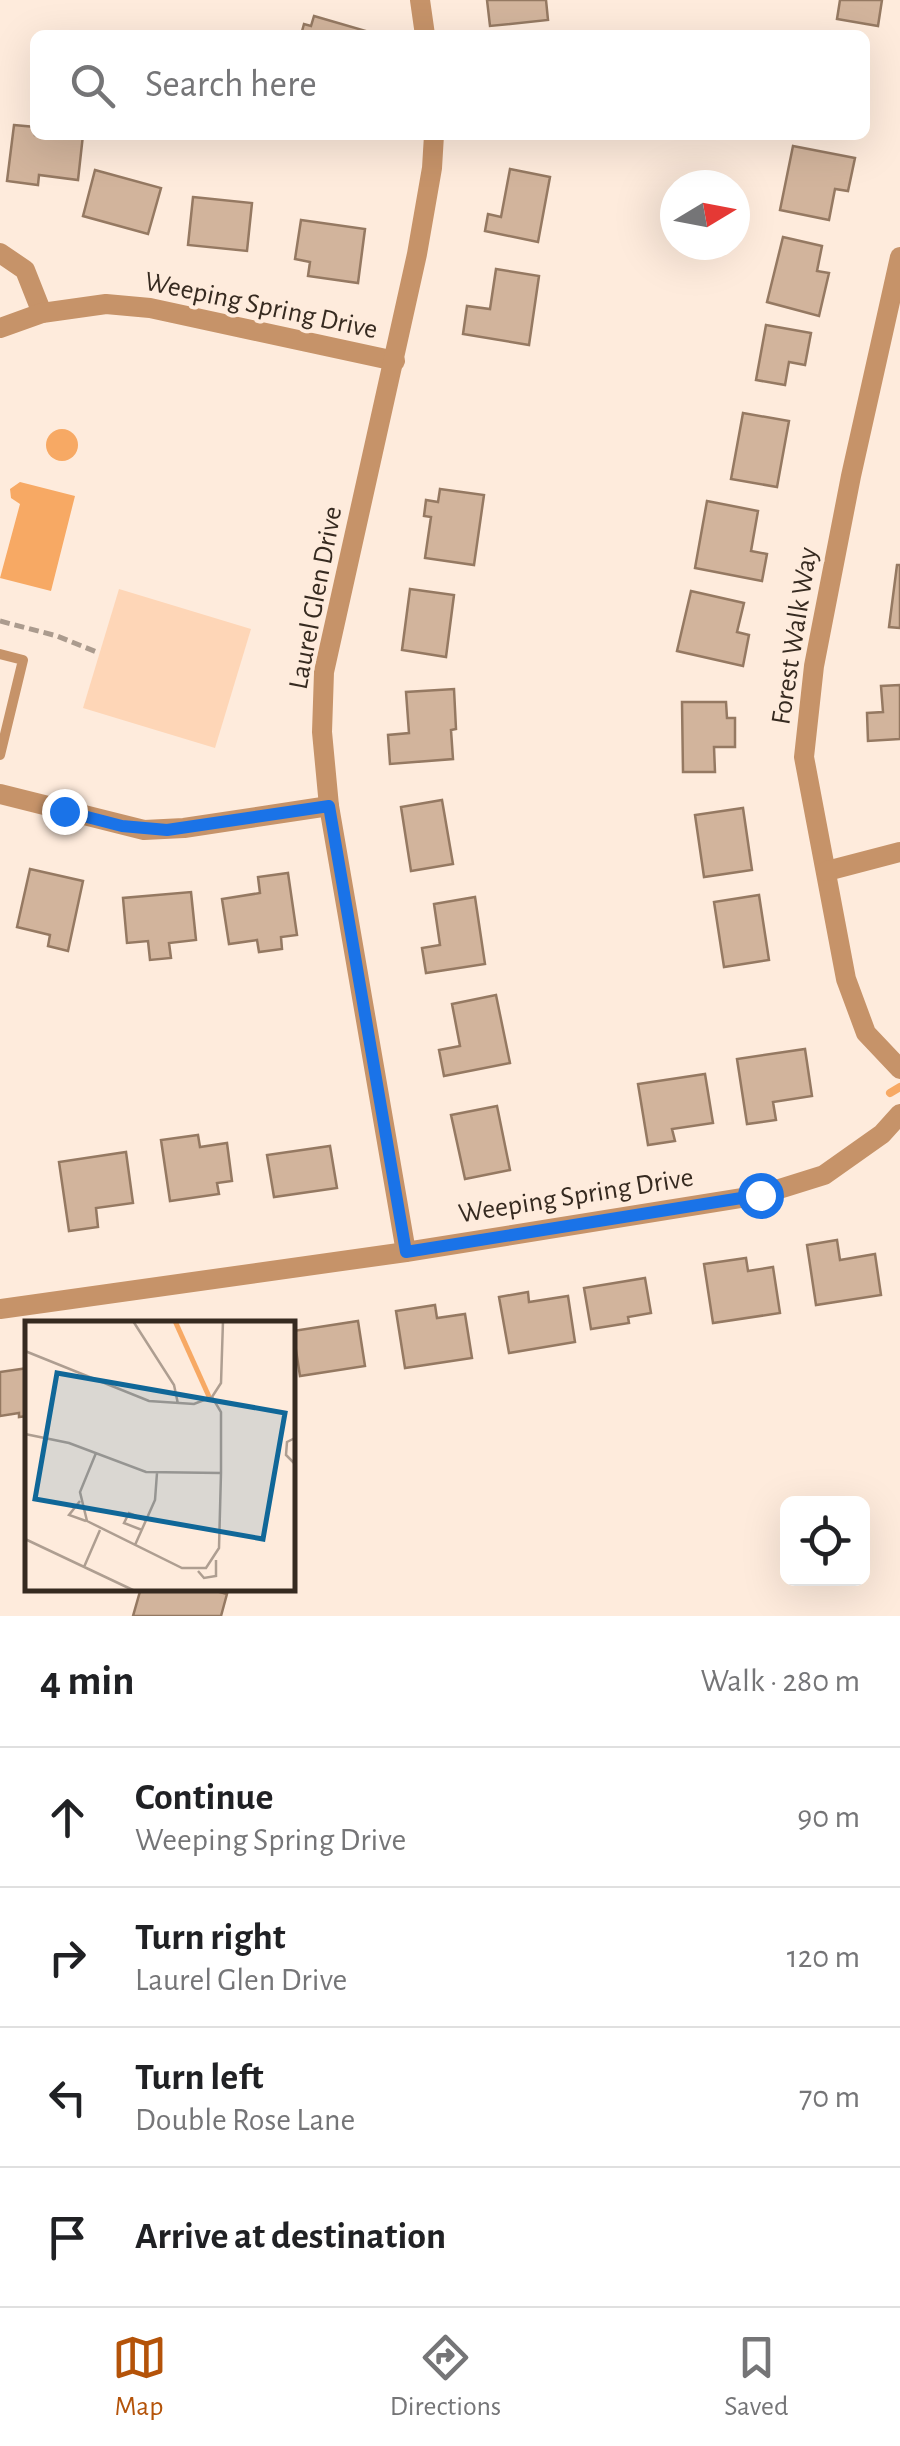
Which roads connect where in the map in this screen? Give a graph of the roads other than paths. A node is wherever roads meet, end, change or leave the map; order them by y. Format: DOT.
graph roads {
  1 [pos="420,0"];
  2 [pos="423,30"];
  3 [pos="434,140"];
  4 [pos="0,253"];
  5 [pos="900,256"];
  6 [pos="42,313"];
  7 [pos="0,328"];
  8 [pos="394,361"];
  9 [pos="0,654"];
  10 [pos="0,755"];
  11 [pos="0,794"];
  12 [pos="329,806"];
  13 [pos="900,852"];
  14 [pos="827,871"];
  15 [pos="900,1070"];
  16 [pos="900,1114"];
  17 [pos="406,1252"];
  18 [pos="0,1309"];
  1 -- 2 [label="street"];
  3 -- 8 [label="street, Laurel Glen Drive"];
  4 -- 6 [label="street"];
  5 -- 14 [label="street, Forest Walk Way"];
  6 -- 7 [label="street, Weeping Spring Drive"];
  6 -- 8 [label="street, Weeping Spring Drive"];
  8 -- 12 [label="street, Laurel Glen Drive"];
  9 -- 10 [label="lane"];
  11 -- 12 [label="street"];
  12 -- 17 [label="street, Laurel Glen Drive"];
  13 -- 14 [label="street"];
  14 -- 15 [label="street, Forest Walk Way"];
  16 -- 17 [label="street, Weeping Spring Drive"];
  17 -- 18 [label="street, Weeping Spring Drive"];
}
